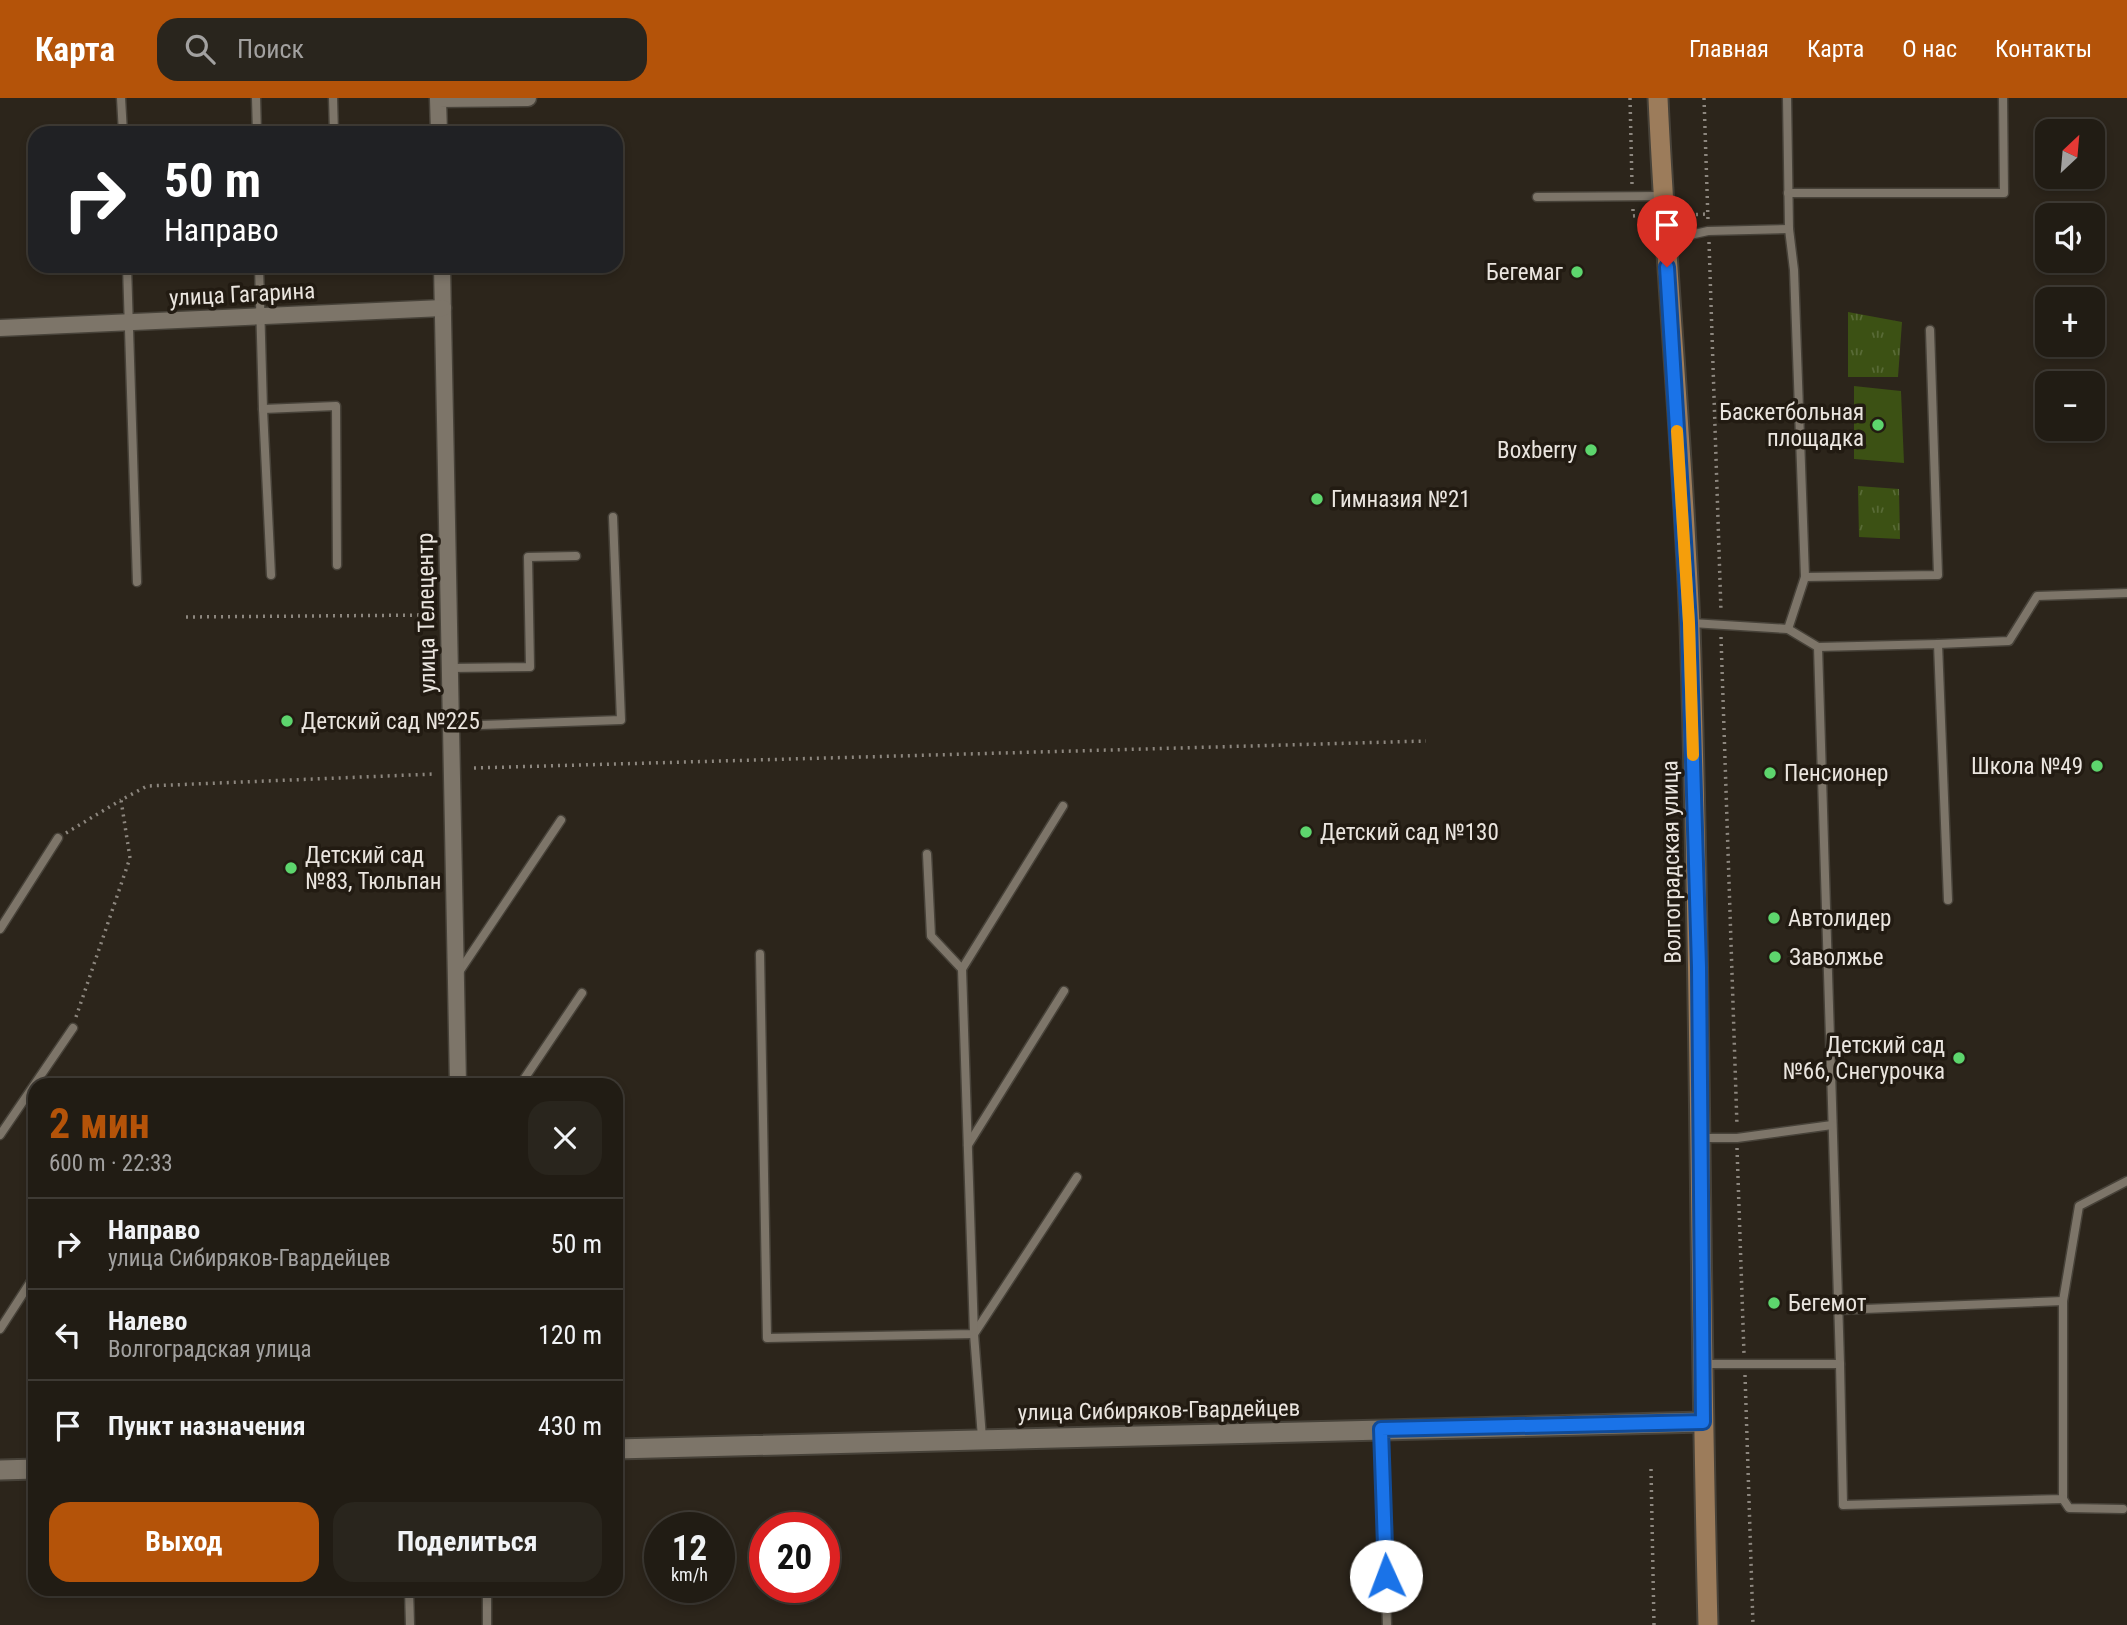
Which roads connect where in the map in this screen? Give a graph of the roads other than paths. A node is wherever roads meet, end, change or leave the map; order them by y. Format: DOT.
graph roads {
  1 [pos="121,98"];
  2 [pos="256,98"];
  3 [pos="333,98"];
  4 [pos="528,98"];
  5 [pos="1658,98"];
  6 [pos="1787,98"];
  7 [pos="2003,98"];
  8 [pos="123,126"];
  9 [pos="257,126"];
  10 [pos="334,126"];
  11 [pos="439,126"];
  12 [pos="1788,193"];
  13 [pos="1663,196"];
  14 [pos="1537,197"];
  15 [pos="1789,229"];
  16 [pos="1666,240"];
  17 [pos="127,273"];
  18 [pos="259,273"];
  19 [pos="442,273"];
  20 [pos="443,308"];
  21 [pos="260,316"];
  22 [pos="129,322"];
  23 [pos="0,328"];
  24 [pos="1930,330"];
  25 [pos="263,409"];
  26 [pos="613,517"];
  27 [pos="576,556"];
  28 [pos="337,565"];
  29 [pos="271,575"];
  30 [pos="1805,577"];
  31 [pos="137,582"];
  32 [pos="2127,593"];
  33 [pos="1689,623"];
  34 [pos="1788,629"];
  35 [pos="1938,644"];
  36 [pos="1818,647"];
  37 [pos="450,667"];
  38 [pos="451,726"];
  39 [pos="1063,806"];
  40 [pos="561,820"];
  41 [pos="58,838"];
  42 [pos="927,854"];
  43 [pos="1948,900"];
  44 [pos="0,929"];
  45 [pos="760,954"];
  46 [pos="961,969"];
  47 [pos="456,977"];
  48 [pos="1065,991"];
  49 [pos="582,993"];
  50 [pos="73,1028"];
  51 [pos="39,1078"];
  52 [pos="458,1078"];
  53 [pos="525,1078"];
  54 [pos="28,1094"];
  55 [pos="1832,1125"];
  56 [pos="0,1135"];
  57 [pos="1700,1138"];
  58 [pos="968,1146"];
  59 [pos="1077,1177"];
  60 [pos="2127,1181"];
  61 [pos="28,1286"];
  62 [pos="2063,1301"];
  63 [pos="1839,1310"];
  64 [pos="0,1329"];
  65 [pos="974,1334"];
  66 [pos="1702,1364"];
  67 [pos="1840,1364"];
  68 [pos="1703,1422"];
  69 [pos="1381,1429"];
  70 [pos="982,1439"];
  71 [pos="623,1448"];
  72 [pos="28,1469"];
  73 [pos="0,1470"];
  74 [pos="2063,1499"];
  75 [pos="2123,1509"];
  76 [pos="409,1596"];
  77 [pos="487,1596"];
  78 [pos="410,1625"];
  79 [pos="487,1625"];
  80 [pos="1387,1625"];
  81 [pos="1708,1625"];
  1 -- 8 [label="lane"];
  2 -- 9 [label="lane"];
  3 -- 10 [label="lane"];
  4 -- 11 [label="street"];
  5 -- 13 [label="main road, Волгоградская улица"];
  6 -- 12 [label="lane"];
  7 -- 12 [label="lane"];
  12 -- 15 [label="lane"];
  13 -- 14 [label="lane"];
  13 -- 16 [label="main road, Волгоградская улица"];
  15 -- 16 [label="lane"];
  15 -- 30 [label="lane"];
  16 -- 33 [label="main road, Волгоградская улица"];
  17 -- 22 [label="lane"];
  18 -- 21 [label="lane"];
  19 -- 20 [label="street"];
  20 -- 21 [label="street, улица Гагарина"];
  20 -- 37 [label="street, улица Телецентр"];
  21 -- 22 [label="street, улица Гагарина"];
  21 -- 25 [label="lane"];
  22 -- 23 [label="street, улица Гагарина"];
  22 -- 31 [label="lane"];
  24 -- 30 [label="lane"];
  25 -- 28 [label="lane"];
  25 -- 29 [label="lane"];
  26 -- 38 [label="lane"];
  27 -- 37 [label="lane"];
  30 -- 34 [label="lane"];
  32 -- 35 [label="lane"];
  33 -- 34 [label="lane"];
  33 -- 57 [label="main road, Волгоградская улица"];
  34 -- 36 [label="lane"];
  35 -- 36 [label="lane"];
  35 -- 43 [label="lane"];
  36 -- 55 [label="lane"];
  37 -- 38 [label="street, улица Телецентр"];
  38 -- 47 [label="street, улица Телецентр"];
  39 -- 46 [label="lane"];
  40 -- 47 [label="lane"];
  41 -- 44 [label="lane"];
  42 -- 46 [label="lane"];
  45 -- 65 [label="lane"];
  46 -- 58 [label="lane"];
  47 -- 52 [label="street, улица Телецентр"];
  48 -- 58 [label="lane"];
  49 -- 53 [label="lane"];
  50 -- 51 [label="lane"];
  54 -- 56 [label="lane"];
  55 -- 57 [label="lane"];
  55 -- 63 [label="lane"];
  57 -- 66 [label="main road, Волгоградская улица"];
  58 -- 65 [label="lane"];
  59 -- 65 [label="lane"];
  60 -- 62 [label="lane"];
  61 -- 64 [label="lane"];
  62 -- 63 [label="lane"];
  62 -- 74 [label="lane"];
  63 -- 67 [label="lane"];
  65 -- 70 [label="lane"];
  66 -- 67 [label="lane"];
  66 -- 68 [label="main road, Волгоградская улица"];
  67 -- 74 [label="lane"];
  68 -- 69 [label="street, улица Сибиряков-Гвардейцев"];
  68 -- 81 [label="main road, Волгоградская улица"];
  69 -- 70 [label="street, улица Сибиряков-Гвардейцев"];
  69 -- 80 [label="lane"];
  70 -- 71 [label="street, улица Сибиряков-Гвардейцев"];
  72 -- 73 [label="street"];
  74 -- 75 [label="lane"];
  76 -- 78 [label="lane"];
  77 -- 79 [label="lane"];
}
